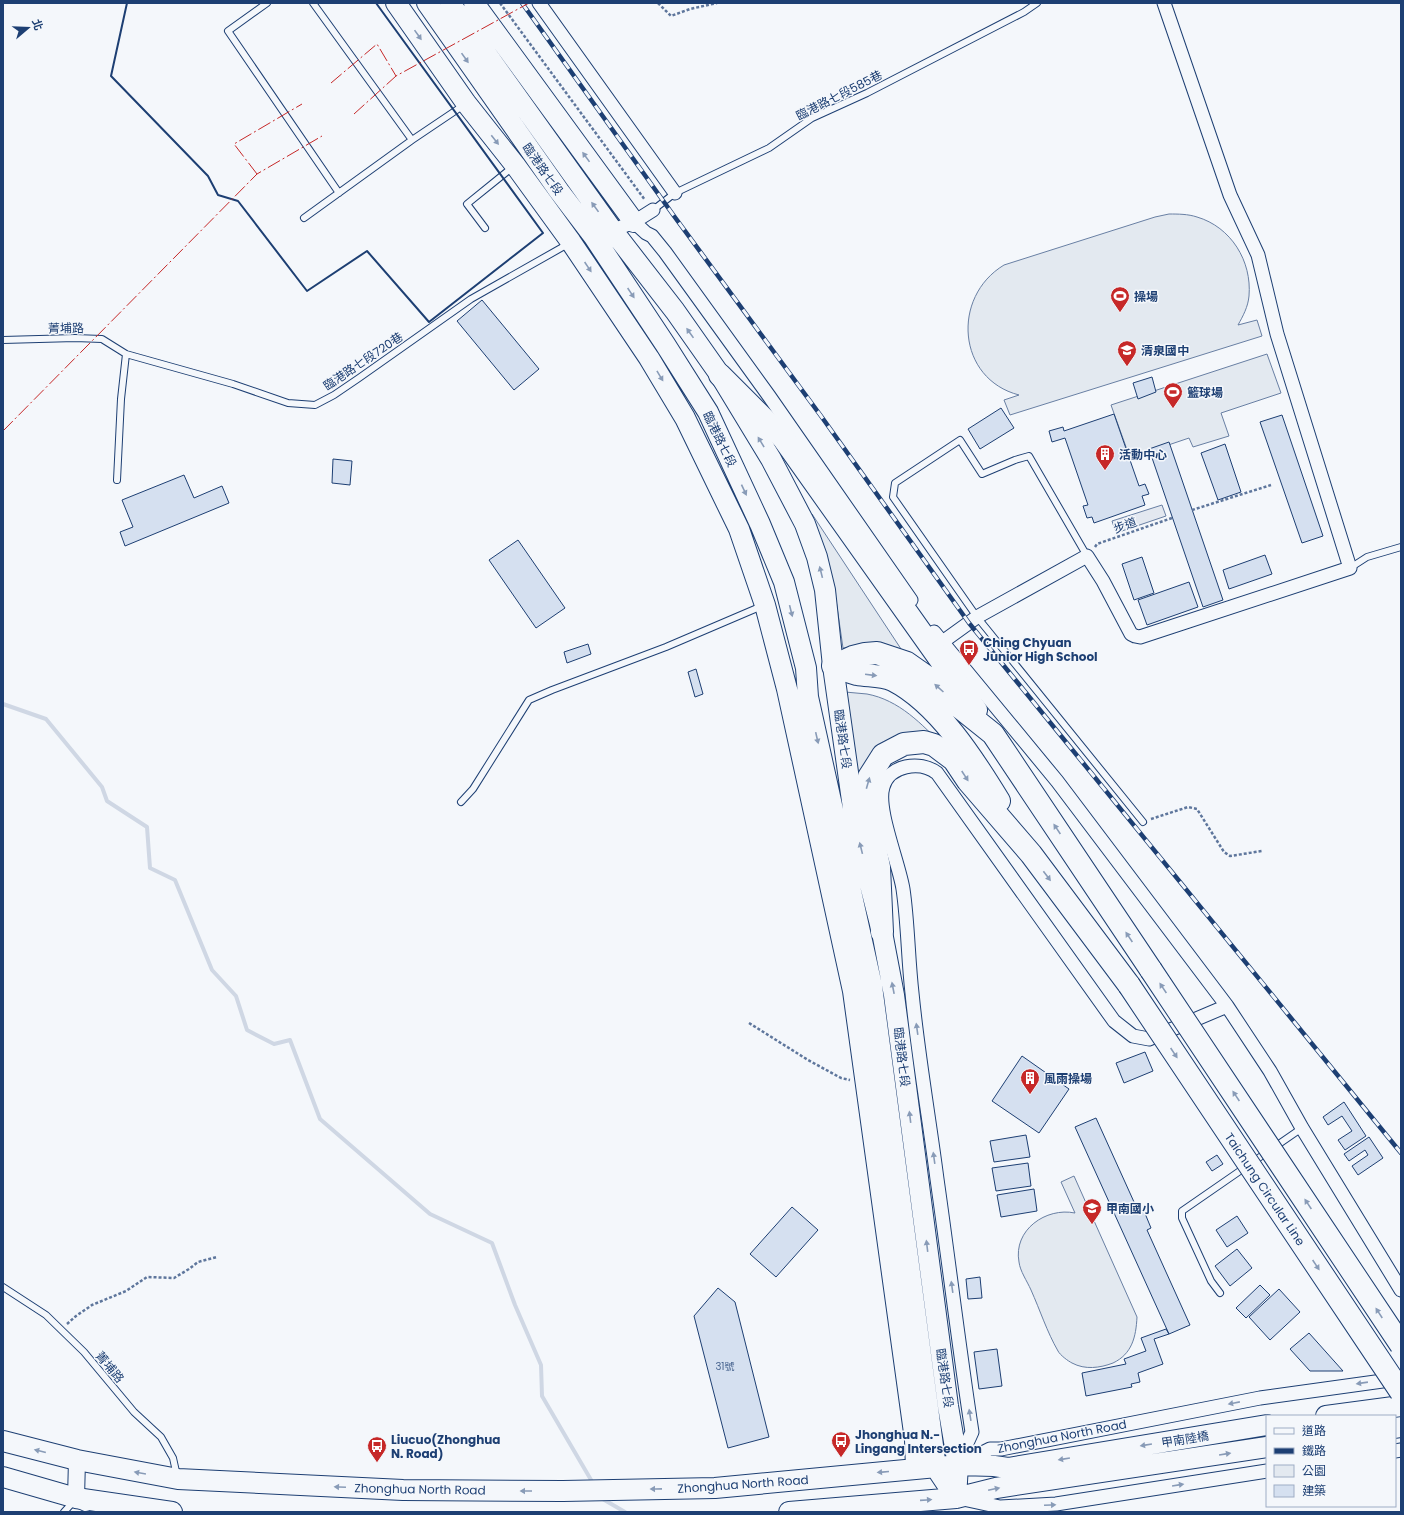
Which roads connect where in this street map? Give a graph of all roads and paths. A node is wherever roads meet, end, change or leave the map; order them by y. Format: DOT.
graph roads {
  1 [pos="267,3"];
  2 [pos="313,3"];
  3 [pos="396,3"];
  4 [pos="427,3"];
  5 [pos="450,3"];
  6 [pos="474,3"];
  7 [pos="500,3"];
  8 [pos="539,3"];
  9 [pos="658,3"];
  10 [pos="717,3"];
  11 [pos="1037,3"];
  12 [pos="1164,3"];
  13 [pos="466,103"];
  14 [pos="412,140"];
  15 [pos="515,165"];
  16 [pos="339,193"];
  17 [pos="675,193"];
  18 [pos="653,210"];
  19 [pos="304,218"];
  20 [pos="634,222"];
  21 [pos="485,228"];
  22 [pos="613,231"];
  23 [pos="582,240"];
  24 [pos="3,340"];
  25 [pos="126,354"];
  26 [pos="720,375"];
  27 [pos="118,480"];
  28 [pos="1271,485"];
  29 [pos="1192,510"];
  30 [pos="1172,518"];
  31 [pos="1401,547"];
  32 [pos="1087,556"];
  33 [pos="1350,568"];
  34 [pos="765,605"];
  35 [pos="977,617"];
  36 [pos="941,643"];
  37 [pos="833,666"];
  38 [pos="806,668"];
  39 [pos="993,734"];
  40 [pos="461,802"];
  41 [pos="1143,822"];
  42 [pos="1262,851"];
  43 [pos="1031,854"];
  44 [pos="882,932"];
  45 [pos="872,986"];
  46 [pos="853,991"];
  47 [pos="1227,1006"];
  48 [pos="749,1023"];
  49 [pos="866,1083"];
  50 [pos="1302,1128"];
  51 [pos="217,1257"];
  52 [pos="3,1287"];
  53 [pos="1401,1290"];
  54 [pos="1220,1293"];
  55 [pos="61,1330"];
  56 [pos="1401,1345"];
  57 [pos="1401,1378"];
  58 [pos="1401,1392"];
  59 [pos="1401,1406"];
  60 [pos="1334,1415"];
  61 [pos="1266,1425"];
  62 [pos="3,1441"];
  63 [pos="1266,1447"];
  64 [pos="77,1460"];
  65 [pos="958,1465"];
  66 [pos="936,1468"];
  67 [pos="916,1469"];
  68 [pos="1266,1471"];
  69 [pos="3,1477"];
  70 [pos="178,1479"];
  71 [pos="956,1498"];
  72 [pos="70,1505"];
  73 [pos="106,1512"];
  74 [pos="172,1512"];
  75 [pos="789,1512"];
  1 -- 16 [label="lane"];
  2 -- 14 [label="lane"];
  3 -- 13 [label="main road, 臨港路七段, one-way"];
  4 -- 23 [label="main road, 臨港路七段, one-way"];
  22 -- 5 [label="main road, 臨港路七段, one-way"];
  20 -- 6 [label="main road, one-way"];
  7 -- 18 [label="path"];
  8 -- 17 [label="street"];
  9 -- 10 [label="path"];
  11 -- 17 [label="lane, 臨港路七段585巷"];
  12 -- 33 [label="street"];
  13 -- 14 [label="lane"];
  13 -- 15 [label="main road, 臨港路七段, one-way"];
  14 -- 16 [label="lane"];
  15 -- 21 [label="lane"];
  15 -- 23 [label="main road, 臨港路七段"];
  16 -- 19 [label="lane"];
  17 -- 18 [label="lane, 臨港路七段585巷"];
  18 -- 20 [label="street"];
  20 -- 22 [label="street"];
  20 -- 36 [label="street"];
  22 -- 23 [label="street"];
  26 -- 22 [label="main road, 臨港路七段, one-way"];
  23 -- 25 [label="lane, 臨港路七段720巷"];
  23 -- 34 [label="main road, 臨港路七段, one-way"];
  23 -- 38 [label="main road, 臨港路七段, one-way"];
  24 -- 25 [label="lane, 菁埔路"];
  25 -- 27 [label="lane"];
  37 -- 26 [label="main road, 臨港路七段, one-way"];
  26 -- 39 [label="highway"];
  28 -- 29 [label="path"];
  30 -- 32 [label="path, 步道"];
  31 -- 33 [label="lane"];
  32 -- 33 [label="street"];
  32 -- 35 [label="street"];
  32 -- 35 [label="lane"];
  34 -- 40 [label="lane"];
  34 -- 46 [label="main road, 臨港路七段"];
  35 -- 36 [label="street"];
  35 -- 41 [label="lane"];
  36 -- 47 [label="street"];
  37 -- 38 [label="main road"];
  39 -- 37 [label="highway, one-way"];
  37 -- 43 [label="highway, one-way"];
  44 -- 37 [label="main road, 臨港路七段, one-way"];
  38 -- 45 [label="main road, 臨港路七段, one-way"];
  56 -- 39 [label="highway, one-way, bridge"];
  41 -- 42 [label="path"];
  44 -- 43 [label="highway, one-way"];
  43 -- 58 [label="highway, Taichung Circular Line, one-way, bridge"];
  65 -- 44 [label="main road, 臨港路七段, one-way"];
  45 -- 46 [label="main road"];
  45 -- 66 [label="main road, 臨港路七段"];
  46 -- 49 [label="main road, 臨港路七段"];
  47 -- 50 [label="street"];
  65 -- 47 [label="street, one-way"];
  48 -- 49 [label="path"];
  49 -- 67 [label="main road, 臨港路七段"];
  50 -- 53 [label="street"];
  50 -- 54 [label="lane"];
  51 -- 55 [label="path"];
  52 -- 55 [label="lane, 菁埔路"];
  55 -- 70 [label="lane, 菁埔路"];
  57 -- 65 [label="street, Zhonghua North Road, one-way"];
  59 -- 60 [label="main road"];
  61 -- 65 [label="main road, 甲南陸橋, one-way"];
  64 -- 62 [label="main road, Zhonghua North Road, one-way"];
  71 -- 63 [label="main road, 甲南陸橋, one-way"];
  70 -- 64 [label="main road, Zhonghua North Road, one-way"];
  64 -- 72 [label="street"];
  65 -- 66 [label="main road, Zhonghua North Road"];
  65 -- 71 [label="main road, 臨港路七段"];
  66 -- 67 [label="main road, Zhonghua North Road"];
  66 -- 71 [label="main road, 臨港路七段"];
  67 -- 70 [label="main road, Zhonghua North Road, one-way"];
  71 -- 68 [label="street, one-way"];
  69 -- 72 [label="main road"];
  75 -- 71 [label="main road, one-way"];
  72 -- 73 [label="street"];
  72 -- 74 [label="main road"];
}
